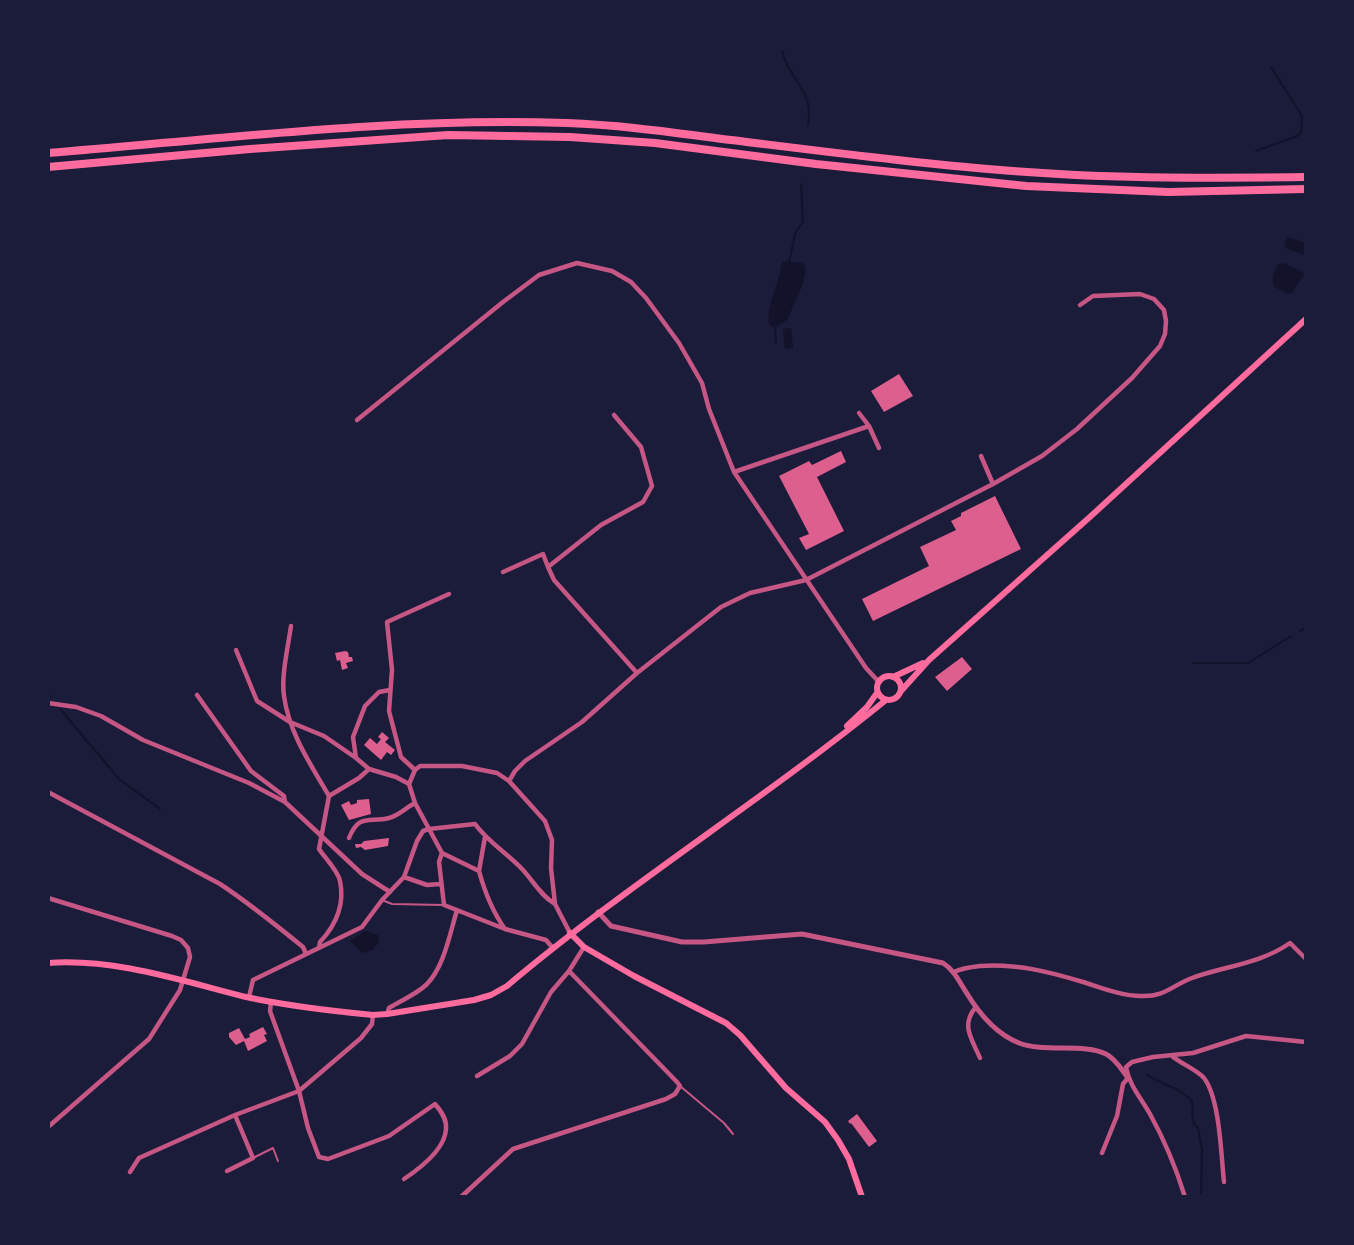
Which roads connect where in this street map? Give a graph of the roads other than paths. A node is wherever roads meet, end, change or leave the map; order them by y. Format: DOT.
graph roads {
  1 [pos="48,153"];
  2 [pos="48,167"];
  3 [pos="1306,177"];
  4 [pos="1306,189"];
  5 [pos="1080,304"];
  6 [pos="1306,319"];
  7 [pos="859,413"];
  8 [pos="614,415"];
  9 [pos="357,420"];
  10 [pos="869,426"];
  11 [pos="879,448"];
  12 [pos="981,456"];
  13 [pos="734,472"];
  14 [pos="993,484"];
  15 [pos="548,567"];
  16 [pos="503,572"];
  17 [pos="806,580"];
  18 [pos="449,594"];
  19 [pos="291,626"];
  20 [pos="236,650"];
  21 [pos="929,660"];
  22 [pos="637,673"];
  23 [pos="893,677"];
  24 [pos="878,681"];
  25 [pos="390,690"];
  26 [pos="901,691"];
  27 [pos="877,693"];
  28 [pos="197,695"];
  29 [pos="886,700"];
  30 [pos="48,703"];
  31 [pos="290,722"];
  32 [pos="831,741"];
  33 [pos="356,758"];
  34 [pos="369,769"];
  35 [pos="415,770"];
  36 [pos="509,781"];
  37 [pos="409,784"];
  38 [pos="48,792"];
  39 [pos="329,796"];
  40 [pos="285,802"];
  41 [pos="415,802"];
  42 [pos="429,829"];
  43 [pos="485,837"];
  44 [pos="322,838"];
  45 [pos="349,838"];
  46 [pos="442,853"];
  47 [pos="479,871"];
  48 [pos="404,877"];
  49 [pos="440,884"];
  50 [pos="390,892"];
  51 [pos="48,898"];
  52 [pos="382,900"];
  53 [pos="555,904"];
  54 [pos="444,905"];
  55 [pos="457,910"];
  56 [pos="597,912"];
  57 [pos="505,929"];
  58 [pos="570,933"];
  59 [pos="552,947"];
  60 [pos="584,947"];
  61 [pos="319,948"];
  62 [pos="306,954"];
  63 [pos="1306,959"];
  64 [pos="48,963"];
  65 [pos="569,971"];
  66 [pos="954,972"];
  67 [pos="183,981"];
  68 [pos="249,997"];
  69 [pos="271,1002"];
  70 [pos="976,1007"];
  71 [pos="387,1014"];
  72 [pos="374,1015"];
  73 [pos="1306,1042"];
  74 [pos="1172,1056"];
  75 [pos="980,1058"];
  76 [pos="477,1076"];
  77 [pos="1128,1077"];
  78 [pos="680,1086"];
  79 [pos="299,1090"];
  80 [pos="235,1115"];
  81 [pos="48,1127"];
  82 [pos="734,1134"];
  83 [pos="1101,1153"];
  84 [pos="253,1158"];
  85 [pos="278,1161"];
  86 [pos="227,1171"];
  87 [pos="130,1172"];
  88 [pos="404,1179"];
  89 [pos="1224,1182"];
  90 [pos="461,1197"];
  91 [pos="862,1197"];
  92 [pos="1185,1197"];
  1 -- 3 [label="highway"];
  2 -- 4 [label="highway"];
  5 -- 14 [label="street"];
  6 -- 21 [label="main road"];
  7 -- 10 [label="street"];
  8 -- 15 [label="street"];
  9 -- 13 [label="street"];
  10 -- 11 [label="street"];
  10 -- 13 [label="street"];
  12 -- 14 [label="street"];
  13 -- 17 [label="street"];
  14 -- 17 [label="street"];
  15 -- 16 [label="street"];
  15 -- 22 [label="street"];
  17 -- 22 [label="street"];
  17 -- 24 [label="street"];
  18 -- 25 [label="street"];
  19 -- 31 [label="street"];
  20 -- 31 [label="street"];
  21 -- 23 [label="main road"];
  21 -- 26 [label="main road"];
  22 -- 36 [label="street"];
  23 -- 24 [label="main road"];
  23 -- 26 [label="main road"];
  24 -- 27 [label="main road"];
  25 -- 33 [label="street"];
  25 -- 35 [label="street"];
  26 -- 29 [label="main road"];
  27 -- 29 [label="main road"];
  27 -- 32 [label="main road"];
  28 -- 40 [label="street"];
  29 -- 32 [label="main road"];
  30 -- 40 [label="street"];
  31 -- 33 [label="street"];
  31 -- 39 [label="street"];
  32 -- 56 [label="main road"];
  33 -- 34 [label="street"];
  34 -- 37 [label="street"];
  34 -- 39 [label="street"];
  35 -- 36 [label="street"];
  35 -- 37 [label="street"];
  36 -- 53 [label="street"];
  37 -- 41 [label="street"];
  38 -- 62 [label="street"];
  39 -- 44 [label="street"];
  40 -- 44 [label="street"];
  41 -- 42 [label="street"];
  41 -- 45 [label="street"];
  42 -- 43 [label="street"];
  42 -- 46 [label="street"];
  42 -- 48 [label="street"];
  43 -- 47 [label="street"];
  43 -- 53 [label="street"];
  44 -- 50 [label="street"];
  44 -- 61 [label="street"];
  46 -- 47 [label="street"];
  46 -- 49 [label="street"];
  47 -- 57 [label="street"];
  48 -- 49 [label="street"];
  48 -- 50 [label="street"];
  49 -- 54 [label="street"];
  50 -- 52 [label="street"];
  51 -- 67 [label="street"];
  52 -- 54 [label="lane"];
  52 -- 61 [label="street"];
  53 -- 58 [label="street"];
  54 -- 55 [label="street"];
  55 -- 57 [label="street"];
  55 -- 71 [label="street"];
  56 -- 58 [label="main road"];
  56 -- 66 [label="street"];
  57 -- 59 [label="street"];
  58 -- 59 [label="main road"];
  58 -- 60 [label="main road"];
  59 -- 71 [label="main road"];
  60 -- 65 [label="street"];
  60 -- 91 [label="main road"];
  61 -- 62 [label="street"];
  62 -- 68 [label="street"];
  63 -- 66 [label="street"];
  64 -- 67 [label="main road"];
  65 -- 76 [label="street"];
  65 -- 78 [label="street"];
  66 -- 70 [label="street"];
  67 -- 68 [label="main road"];
  67 -- 81 [label="street"];
  68 -- 69 [label="main road"];
  69 -- 72 [label="main road"];
  69 -- 79 [label="street"];
  70 -- 75 [label="street"];
  70 -- 77 [label="street"];
  71 -- 72 [label="main road"];
  72 -- 79 [label="street"];
  73 -- 74 [label="street"];
  74 -- 77 [label="street"];
  74 -- 89 [label="street"];
  77 -- 83 [label="street"];
  77 -- 92 [label="street"];
  78 -- 82 [label="lane"];
  78 -- 90 [label="street"];
  79 -- 80 [label="street"];
  79 -- 88 [label="street"];
  80 -- 84 [label="street"];
  80 -- 87 [label="street"];
  84 -- 85 [label="lane"];
  84 -- 86 [label="street"];
}
